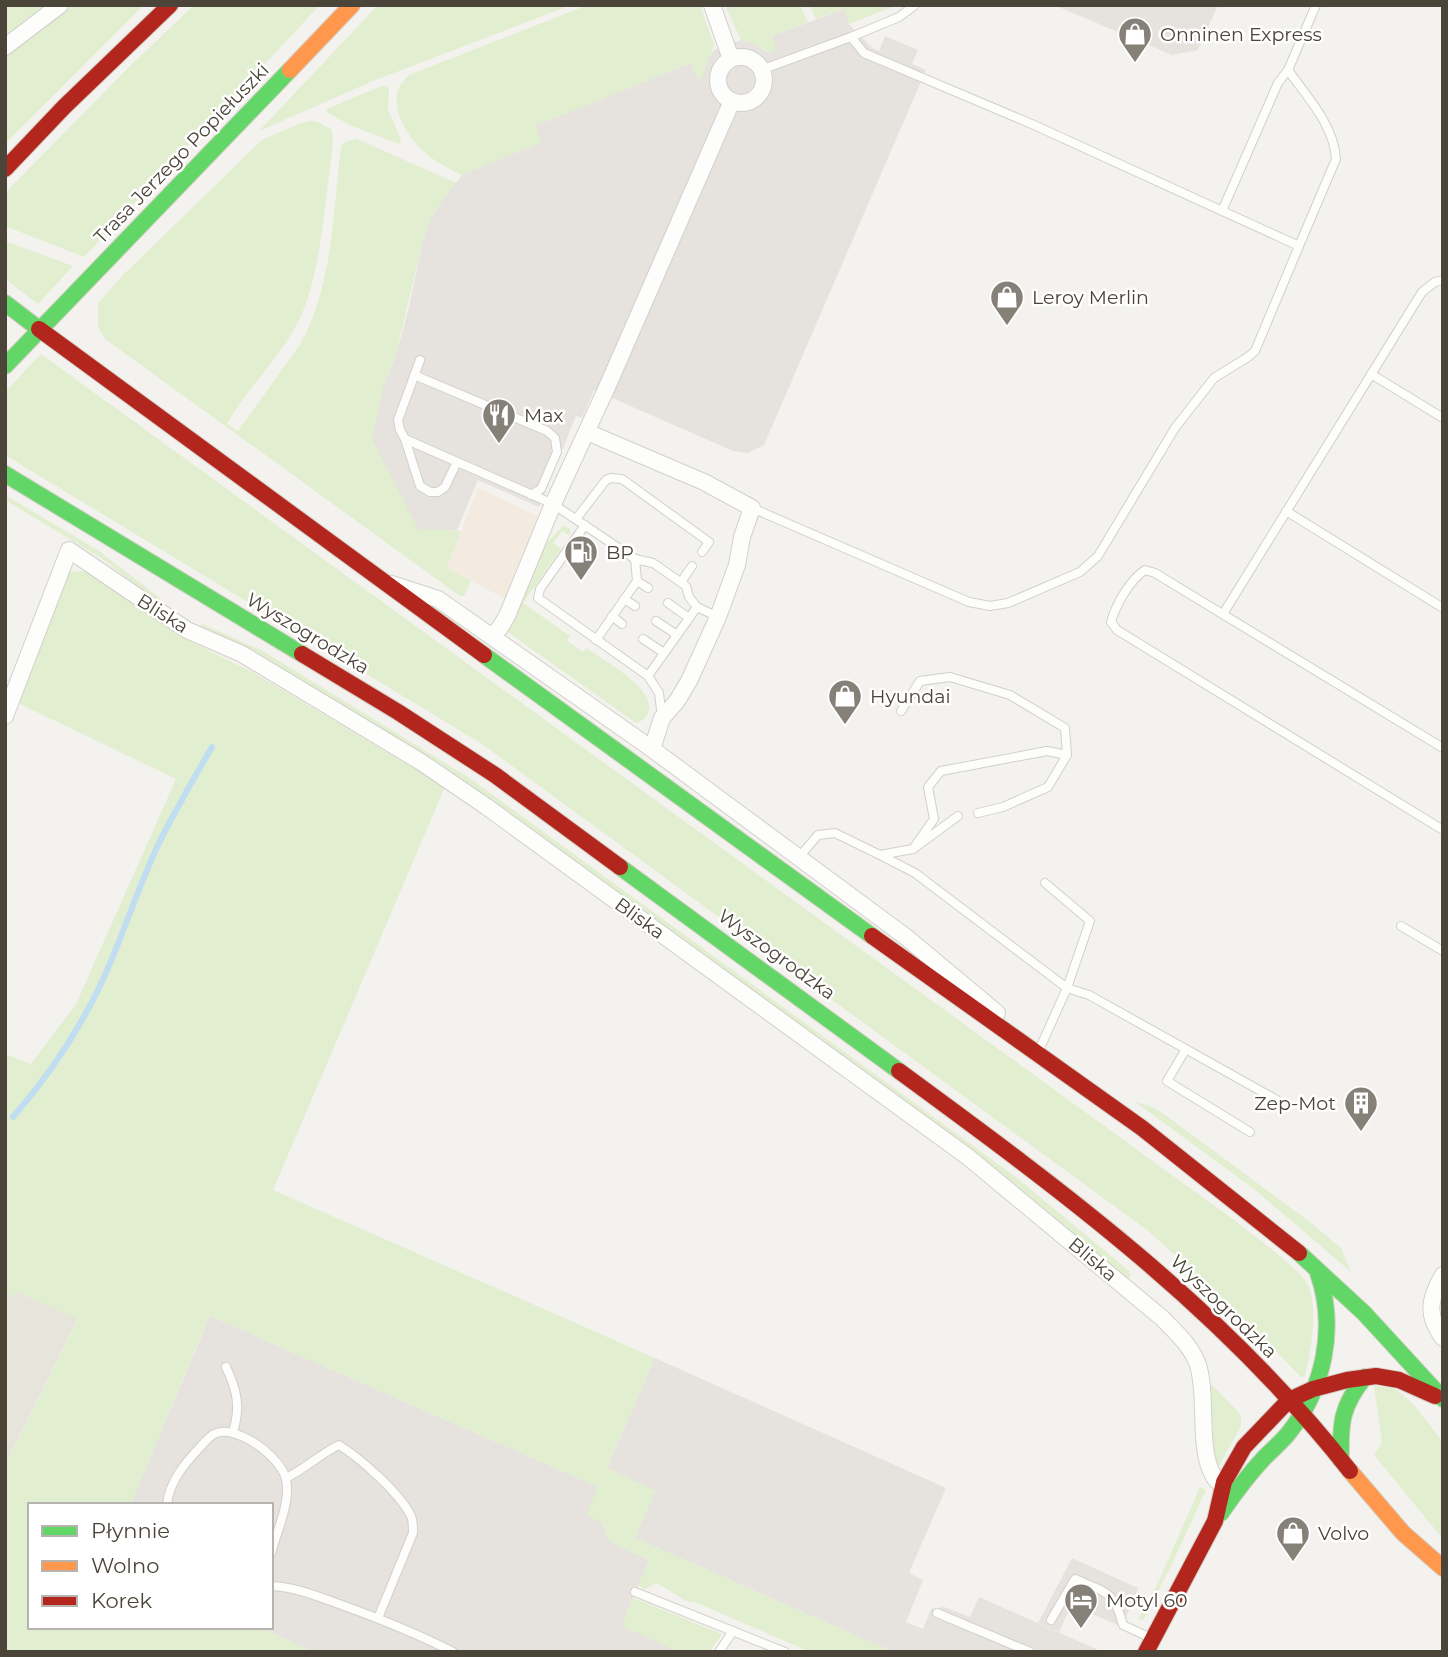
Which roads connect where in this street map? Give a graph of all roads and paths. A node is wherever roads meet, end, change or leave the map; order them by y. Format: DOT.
graph roads {
  1 [pos="60,5"];
  2 [pos="170,5"];
  3 [pos="352,5"];
  4 [pos="712,5"];
  5 [pos="915,5"];
  6 [pos="1316,5"];
  7 [pos="851,37"];
  8 [pos="5,47"];
  9 [pos="731,59"];
  10 [pos="761,70"];
  11 [pos="1289,70"];
  12 [pos="732,101"];
  13 [pos="5,169"];
  14 [pos="1222,211"];
  15 [pos="1299,246"];
  16 [pos="1443,280"];
  17 [pos="5,303"];
  18 [pos="39,329"];
  19 [pos="420,360"];
  20 [pos="5,366"];
  21 [pos="1371,374"];
  22 [pos="414,375"];
  23 [pos="1443,418"];
  24 [pos="587,432"];
  25 [pos="405,439"];
  26 [pos="457,462"];
  27 [pos="5,474"];
  28 [pos="531,495"];
  29 [pos="552,504"];
  30 [pos="752,508"];
  31 [pos="1286,511"];
  32 [pos="576,520"];
  33 [pos="585,525"];
  34 [pos="702,552"];
  35 [pos="635,559"];
  36 [pos="692,566"];
  37 [pos="383,581"];
  38 [pos="637,581"];
  39 [pos="681,582"];
  40 [pos="648,588"];
  41 [pos="624,599"];
  42 [pos="668,603"];
  43 [pos="635,606"];
  44 [pos="697,607"];
  45 [pos="1443,608"];
  46 [pos="1223,614"];
  47 [pos="612,616"];
  48 [pos="718,617"];
  49 [pos="689,618"];
  50 [pos="656,621"];
  51 [pos="622,624"];
  52 [pos="677,635"];
  53 [pos="491,636"];
  54 [pos="643,639"];
  55 [pos="596,640"];
  56 [pos="664,653"];
  57 [pos="648,676"];
  58 [pos="901,711"];
  59 [pos="5,716"];
  60 [pos="662,718"];
  61 [pos="1443,748"];
  62 [pos="652,749"];
  63 [pos="1067,755"];
  64 [pos="978,813"];
  65 [pos="958,816"];
  66 [pos="1443,830"];
  67 [pos="912,849"];
  68 [pos="880,855"];
  69 [pos="799,857"];
  70 [pos="1045,883"];
  71 [pos="1401,926"];
  72 [pos="1443,951"];
  73 [pos="1067,988"];
  74 [pos="1040,1048"];
  75 [pos="1186,1049"];
  76 [pos="1277,1100"];
  77 [pos="1107,1104"];
  78 [pos="1250,1132"];
  79 [pos="1315,1266"];
  80 [pos="1443,1275"];
  81 [pos="1443,1338"];
  82 [pos="226,1367"];
  83 [pos="1365,1377"];
  84 [pos="1313,1390"];
  85 [pos="1289,1400"];
  86 [pos="1443,1400"];
  87 [pos="1301,1412"];
  88 [pos="233,1432"];
  89 [pos="1341,1460"];
  90 [pos="286,1478"];
  91 [pos="1229,1490"];
  92 [pos="168,1503"];
  93 [pos="273,1546"];
  94 [pos="1416,1549"];
  95 [pos="1443,1568"];
  96 [pos="273,1583"];
  97 [pos="1443,1584"];
  98 [pos="635,1592"];
  99 [pos="937,1613"];
  100 [pos="378,1618"];
  101 [pos="1051,1620"];
  102 [pos="733,1631"];
  103 [pos="1149,1645"];
  104 [pos="453,1652"];
  105 [pos="719,1652"];
  106 [pos="785,1652"];
  107 [pos="1030,1652"];
  1 -- 8 [label="street"];
  2 -- 13 [label="main road"];
  3 -- 18 [label="main road, Trasa Jerzego Popiełuszki"];
  4 -- 9 [label="street"];
  5 -- 7 [label="lane"];
  6 -- 11 [label="lane"];
  7 -- 10 [label="lane"];
  7 -- 14 [label="lane"];
  9 -- 10 [label="street"];
  9 -- 12 [label="street"];
  10 -- 12 [label="street"];
  11 -- 14 [label="lane"];
  11 -- 15 [label="lane"];
  12 -- 24 [label="street"];
  14 -- 15 [label="lane"];
  15 -- 30 [label="lane"];
  16 -- 21 [label="lane"];
  17 -- 18 [label="main road"];
  18 -- 20 [label="main road, Trasa Jerzego Popiełuszki"];
  18 -- 37 [label="main road"];
  19 -- 22 [label="lane"];
  21 -- 23 [label="lane"];
  21 -- 31 [label="lane"];
  22 -- 25 [label="lane"];
  22 -- 28 [label="lane"];
  24 -- 29 [label="street"];
  24 -- 30 [label="street"];
  25 -- 26 [label="lane"];
  25 -- 26 [label="lane"];
  26 -- 28 [label="lane"];
  27 -- 85 [label="main road, Wyszogrodzka"];
  28 -- 29 [label="lane"];
  29 -- 32 [label="lane"];
  29 -- 53 [label="street"];
  30 -- 48 [label="street"];
  31 -- 45 [label="lane"];
  31 -- 46 [label="lane"];
  32 -- 33 [label="lane"];
  32 -- 34 [label="lane"];
  33 -- 35 [label="lane"];
  33 -- 55 [label="lane"];
  35 -- 38 [label="lane"];
  35 -- 39 [label="lane"];
  36 -- 39 [label="lane"];
  37 -- 53 [label="street"];
  37 -- 77 [label="main road"];
  38 -- 40 [label="lane"];
  38 -- 41 [label="lane"];
  39 -- 44 [label="lane"];
  41 -- 43 [label="lane"];
  41 -- 47 [label="lane"];
  42 -- 49 [label="lane"];
  44 -- 48 [label="lane"];
  44 -- 49 [label="lane"];
  46 -- 61 [label="lane"];
  46 -- 66 [label="lane"];
  47 -- 51 [label="lane"];
  47 -- 55 [label="lane"];
  48 -- 60 [label="street"];
  49 -- 52 [label="lane"];
  50 -- 52 [label="lane"];
  52 -- 56 [label="lane"];
  53 -- 62 [label="street"];
  54 -- 56 [label="lane"];
  55 -- 57 [label="lane"];
  56 -- 57 [label="lane"];
  57 -- 60 [label="lane"];
  58 -- 63 [label="lane"];
  59 -- 91 [label="street, Bliska"];
  60 -- 62 [label="street"];
  62 -- 69 [label="street"];
  63 -- 64 [label="lane"];
  63 -- 67 [label="lane"];
  65 -- 67 [label="lane"];
  67 -- 68 [label="lane"];
  68 -- 69 [label="lane"];
  68 -- 73 [label="lane"];
  69 -- 74 [label="street"];
  70 -- 73 [label="lane"];
  71 -- 72 [label="lane"];
  73 -- 74 [label="lane"];
  73 -- 75 [label="lane"];
  74 -- 77 [label="street"];
  75 -- 76 [label="lane"];
  75 -- 78 [label="lane"];
  77 -- 79 [label="main road"];
  79 -- 84 [label="main road"];
  79 -- 86 [label="main road"];
  80 -- 81 [label="street"];
  82 -- 88 [label="lane"];
  83 -- 84 [label="main road"];
  83 -- 86 [label="main road"];
  83 -- 89 [label="main road"];
  84 -- 85 [label="main road"];
  84 -- 87 [label="main road"];
  85 -- 87 [label="main road, Wyszogrodzka"];
  85 -- 91 [label="main road"];
  87 -- 89 [label="main road, Wyszogrodzka"];
  87 -- 91 [label="main road"];
  88 -- 90 [label="lane"];
  88 -- 92 [label="lane"];
  89 -- 94 [label="main road, Wyszogrodzka"];
  90 -- 93 [label="lane"];
  90 -- 100 [label="lane"];
  91 -- 103 [label="main road"];
  94 -- 95 [label="main road, Wyszogrodzka"];
  94 -- 97 [label="main road"];
  96 -- 100 [label="lane"];
  98 -- 102 [label="lane"];
  99 -- 107 [label="lane"];
  100 -- 104 [label="lane"];
  101 -- 103 [label="lane"];
  102 -- 105 [label="lane"];
  102 -- 106 [label="lane"];
}
